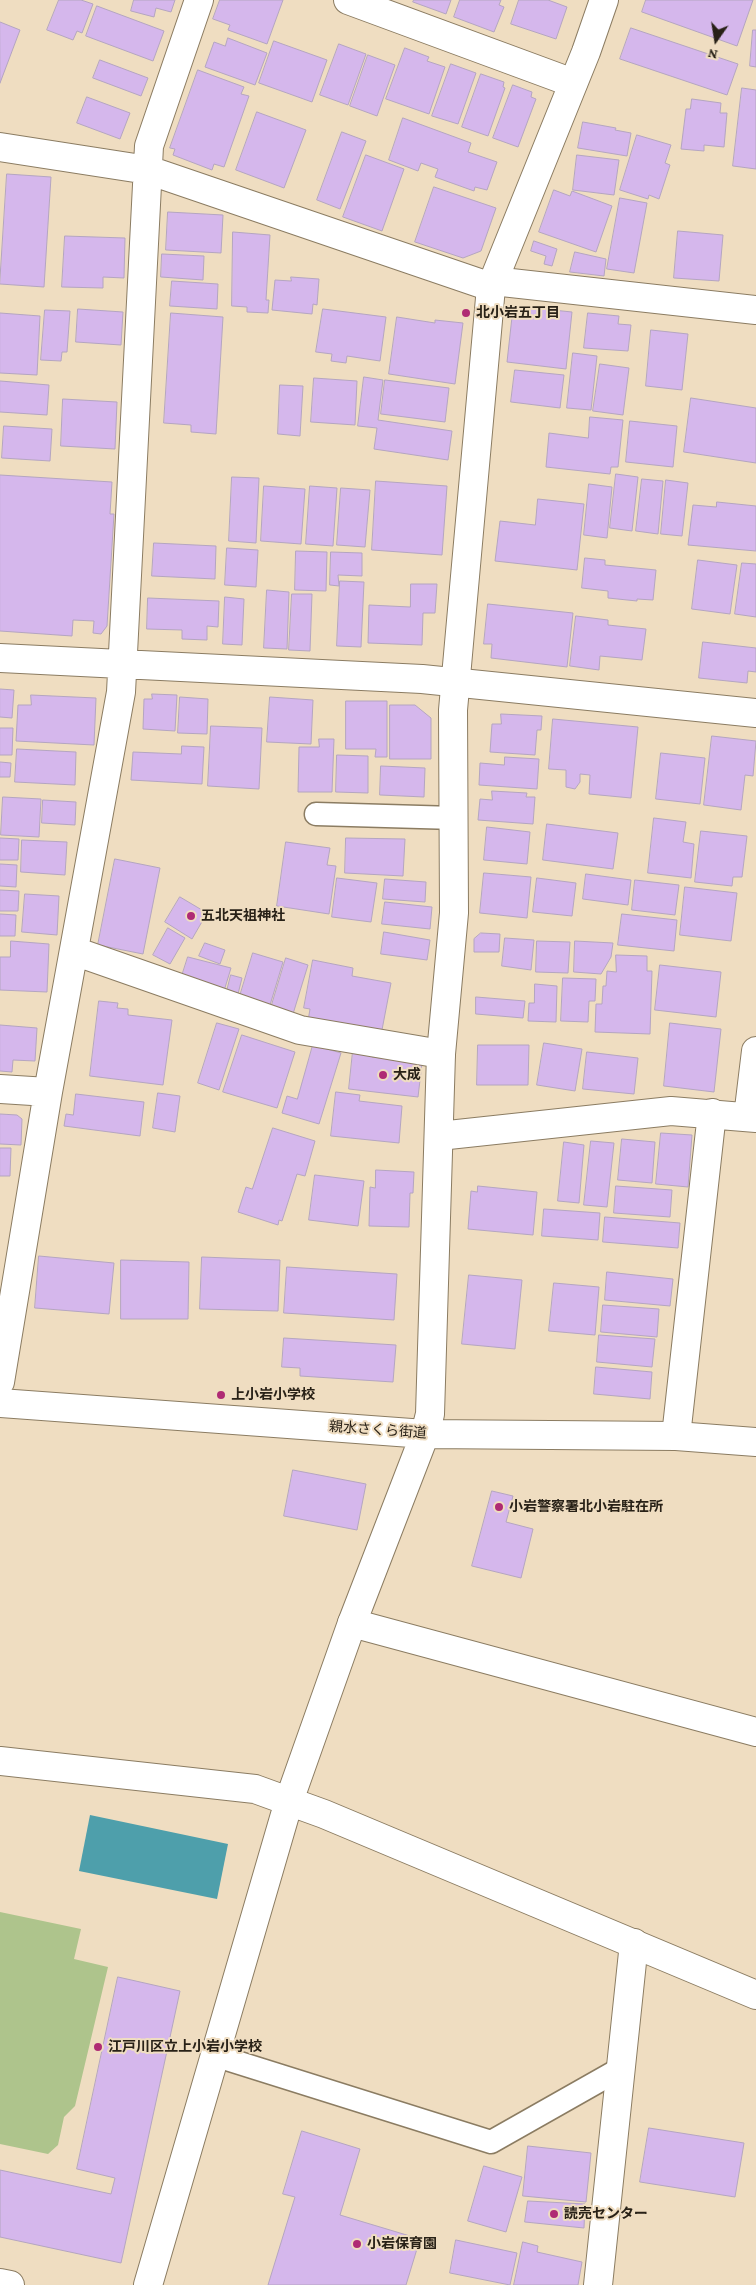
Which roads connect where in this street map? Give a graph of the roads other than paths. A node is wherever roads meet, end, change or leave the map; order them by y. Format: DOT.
graph roads {
  1 [pos="199,0"];
  2 [pos="348,0"];
  3 [pos="604,0"];
  4 [pos="573,83"];
  5 [pos="0,147"];
  6 [pos="148,170"];
  7 [pos="492,284"];
  8 [pos="756,310"];
  9 [pos="0,658"];
  10 [pos="123,666"];
  11 [pos="455,684"];
  12 [pos="756,714"];
  13 [pos="316,814"];
  14 [pos="455,818"];
  15 [pos="74,951"];
  16 [pos="756,1052"];
  17 [pos="441,1054"];
  18 [pos="0,1089"];
  19 [pos="48,1092"];
  20 [pos="712,1113"];
  21 [pos="752,1117"];
  22 [pos="439,1136"];
  23 [pos="0,1382"];
  24 [pos="0,1403"];
  25 [pos="425,1434"];
  26 [pos="676,1436"];
  27 [pos="756,1442"];
  28 [pos="352,1623"];
  29 [pos="756,1732"];
  30 [pos="0,1761"];
  31 [pos="289,1801"];
  32 [pos="634,1943"];
  33 [pos="756,1995"];
  34 [pos="214,2055"];
  35 [pos="620,2069"];
  36 [pos="0,2283"];
  37 [pos="10,2285"];
  38 [pos="148,2285"];
  39 [pos="598,2285"];
  1 -- 6 [label="street"];
  2 -- 4 [label="street"];
  3 -- 4 [label="street"];
  4 -- 7 [label="street"];
  5 -- 6 [label="street"];
  6 -- 7 [label="street"];
  6 -- 10 [label="street"];
  7 -- 8 [label="street"];
  7 -- 11 [label="street"];
  9 -- 10 [label="street"];
  10 -- 11 [label="street"];
  10 -- 15 [label="street"];
  11 -- 12 [label="street"];
  11 -- 14 [label="street"];
  13 -- 14 [label="lane"];
  14 -- 17 [label="street"];
  15 -- 17 [label="street"];
  15 -- 19 [label="street"];
  16 -- 21 [label="street"];
  17 -- 22 [label="street"];
  18 -- 19 [label="street"];
  19 -- 23 [label="street"];
  20 -- 21 [label="street"];
  20 -- 22 [label="street"];
  20 -- 26 [label="street"];
  22 -- 25 [label="street"];
  24 -- 25 [label="street, 親水さくら街道"];
  25 -- 26 [label="street, 親水さくら街道"];
  25 -- 28 [label="street"];
  26 -- 27 [label="street, 親水さくら街道"];
  28 -- 29 [label="street"];
  28 -- 31 [label="street"];
  30 -- 31 [label="street"];
  31 -- 32 [label="street"];
  31 -- 34 [label="street"];
  32 -- 33 [label="street"];
  32 -- 35 [label="street"];
  34 -- 35 [label="lane"];
  34 -- 38 [label="street"];
  35 -- 39 [label="street"];
  36 -- 37 [label="street"];
}
